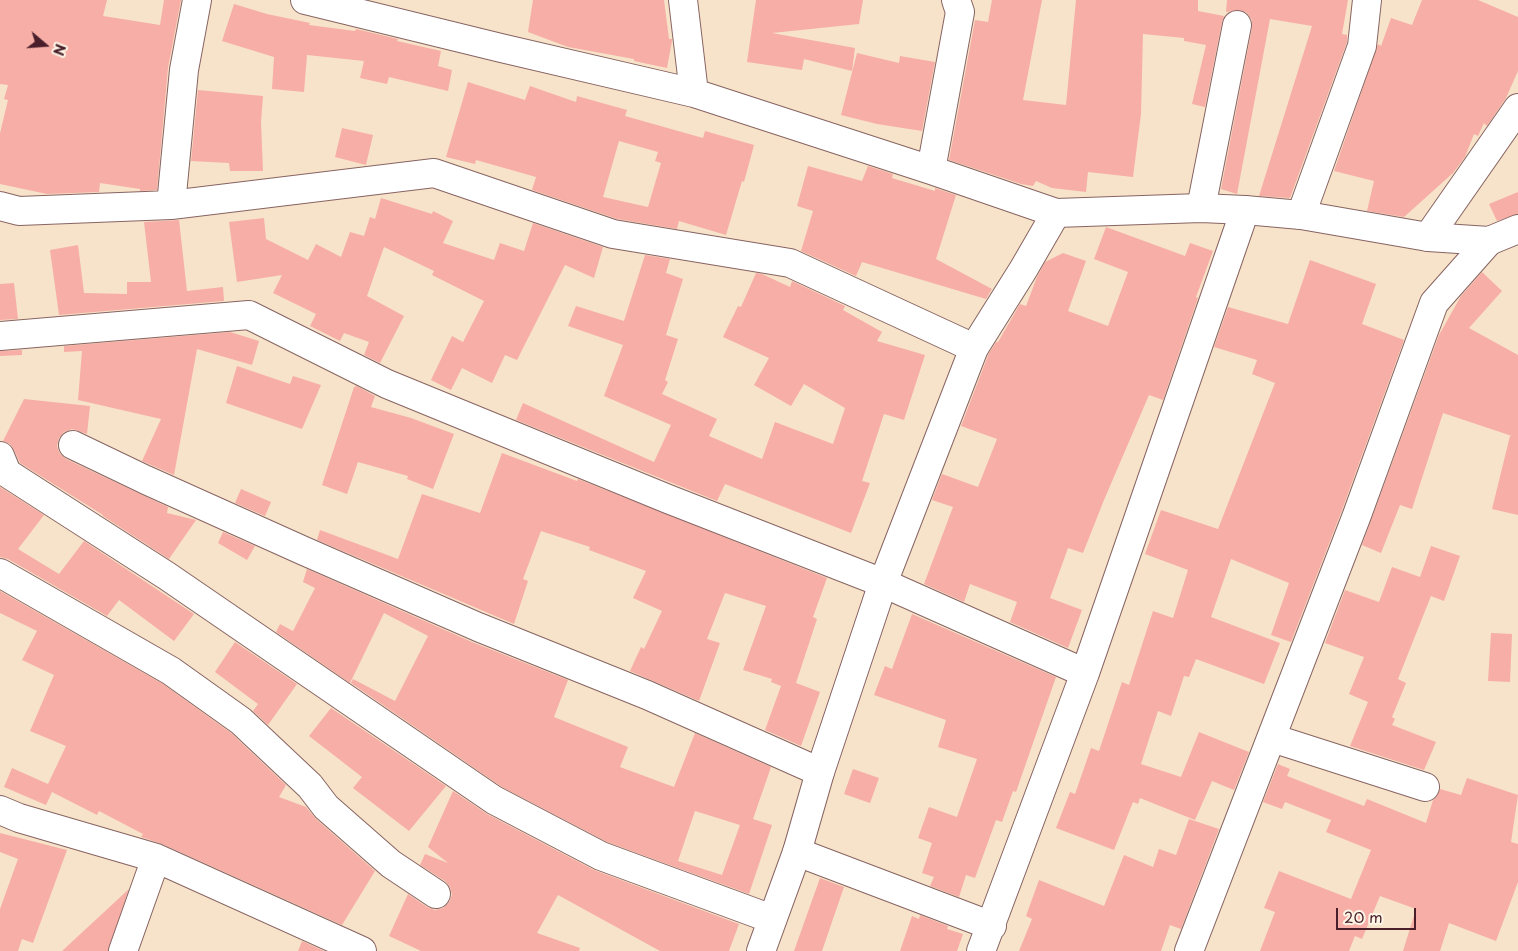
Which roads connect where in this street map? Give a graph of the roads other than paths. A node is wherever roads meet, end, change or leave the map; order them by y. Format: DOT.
graph roads {
  1 [pos="197,0"];
  2 [pos="305,0"];
  3 [pos="683,0"];
  4 [pos="956,0"];
  5 [pos="1367,0"];
  6 [pos="1237,25"];
  7 [pos="694,93"];
  8 [pos="1518,108"];
  9 [pos="930,170"];
  10 [pos="171,205"];
  11 [pos="0,206"];
  12 [pos="1201,208"];
  13 [pos="1245,210"];
  14 [pos="1056,213"];
  15 [pos="1301,214"];
  16 [pos="1518,229"];
  17 [pos="1428,237"];
  18 [pos="1489,241"];
  19 [pos="0,336"];
  20 [pos="974,348"];
  21 [pos="73,445"];
  22 [pos="0,456"];
  23 [pos="0,573"];
  24 [pos="882,583"];
  25 [pos="1085,673"];
  26 [pos="1272,738"];
  27 [pos="820,772"];
  28 [pos="1426,787"];
  29 [pos="0,810"];
  30 [pos="797,852"];
  31 [pos="156,858"];
  32 [pos="436,894"];
  33 [pos="772,919"];
  34 [pos="992,926"];
  35 [pos="123,951"];
  36 [pos="362,951"];
  37 [pos="761,951"];
  38 [pos="981,951"];
  39 [pos="1189,951"];
  1 -- 10 [label="street"];
  2 -- 7 [label="street"];
  3 -- 7 [label="street"];
  4 -- 9 [label="street"];
  5 -- 15 [label="street"];
  6 -- 12 [label="street"];
  7 -- 9 [label="street"];
  8 -- 17 [label="street"];
  9 -- 14 [label="street"];
  10 -- 11 [label="street"];
  10 -- 20 [label="street"];
  12 -- 13 [label="street"];
  12 -- 14 [label="street"];
  13 -- 15 [label="street"];
  13 -- 25 [label="street"];
  14 -- 20 [label="street"];
  15 -- 17 [label="street"];
  16 -- 18 [label="street"];
  17 -- 18 [label="street"];
  18 -- 26 [label="street"];
  19 -- 24 [label="street"];
  20 -- 24 [label="street"];
  21 -- 27 [label="street"];
  22 -- 33 [label="street"];
  23 -- 32 [label="street"];
  24 -- 25 [label="street"];
  24 -- 27 [label="street"];
  25 -- 34 [label="street"];
  26 -- 28 [label="street"];
  26 -- 39 [label="street"];
  27 -- 30 [label="street"];
  29 -- 31 [label="street"];
  30 -- 33 [label="street"];
  30 -- 34 [label="street"];
  31 -- 35 [label="street"];
  31 -- 36 [label="street"];
  33 -- 37 [label="street"];
  34 -- 38 [label="street"];
}
